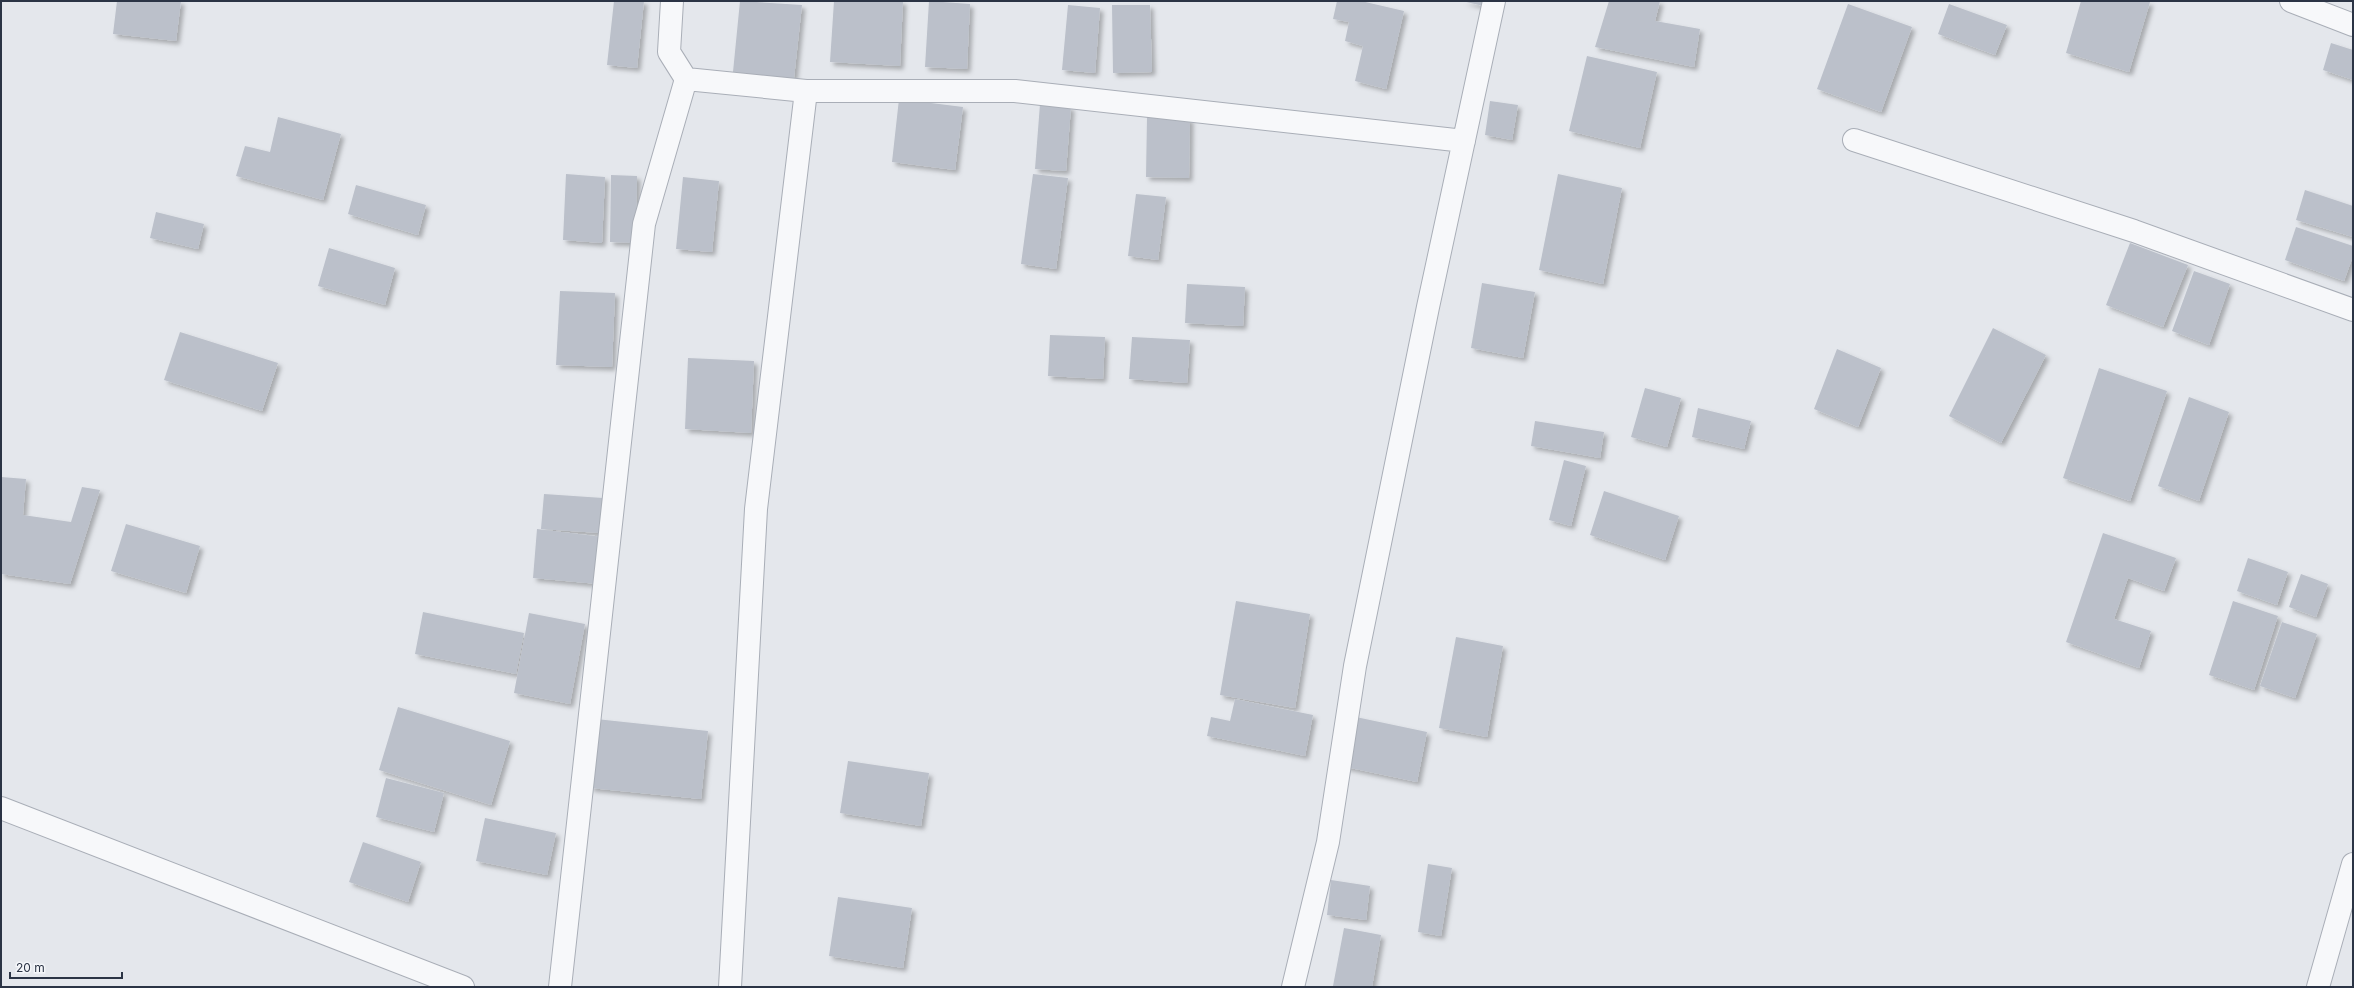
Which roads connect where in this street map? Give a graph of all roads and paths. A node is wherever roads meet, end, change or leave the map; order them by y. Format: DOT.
graph roads {
  1 [pos="672,1"];
  2 [pos="1494,1"];
  3 [pos="2291,1"];
  4 [pos="2353,25"];
  5 [pos="686,79"];
  6 [pos="806,91"];
  7 [pos="1854,140"];
  8 [pos="1464,141"];
  9 [pos="2353,310"];
  10 [pos="1,808"];
  11 [pos="2353,864"];
  12 [pos="460,986"];
  13 [pos="560,987"];
  14 [pos="730,987"];
  15 [pos="1294,987"];
  16 [pos="2318,987"];
  1 -- 5 [label="street"];
  2 -- 8 [label="street"];
  3 -- 4 [label="street"];
  5 -- 6 [label="street"];
  5 -- 13 [label="street"];
  6 -- 8 [label="street"];
  6 -- 14 [label="street"];
  7 -- 9 [label="street"];
  8 -- 15 [label="street"];
  10 -- 12 [label="street"];
  11 -- 16 [label="street"];
}
